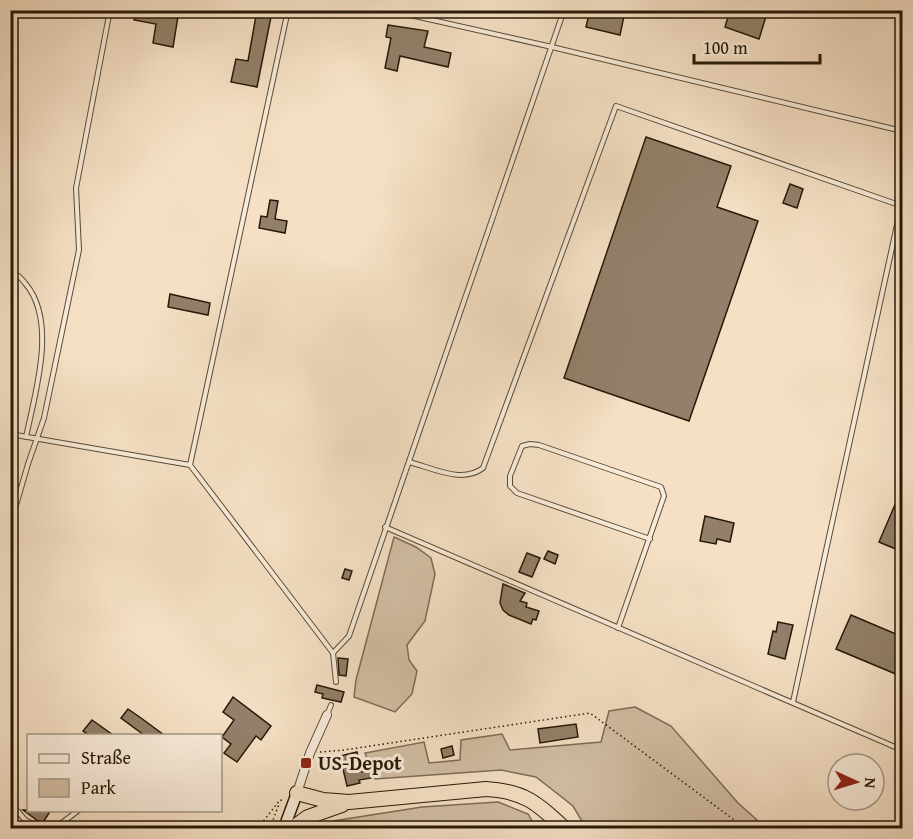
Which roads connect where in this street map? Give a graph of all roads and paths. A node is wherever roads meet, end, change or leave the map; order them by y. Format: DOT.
graph roads {
  1 [pos="110,10"];
  2 [pos="288,10"];
  3 [pos="388,10"];
  4 [pos="564,10"];
  5 [pos="552,47"];
  6 [pos="903,131"];
  7 [pos="902,204"];
  8 [pos="10,273"];
  9 [pos="10,434"];
  10 [pos="26,437"];
  11 [pos="37,439"];
  12 [pos="409,462"];
  13 [pos="190,465"];
  14 [pos="10,526"];
  15 [pos="385,527"];
  16 [pos="650,539"];
  17 [pos="618,628"];
  18 [pos="333,653"];
  19 [pos="336,682"];
  20 [pos="793,702"];
  21 [pos="331,705"];
  22 [pos="327,715"];
  23 [pos="903,750"];
  24 [pos="310,753"];
  25 [pos="295,797"];
  26 [pos="280,800"];
  27 [pos="10,802"];
  28 [pos="349,802"];
  29 [pos="76,812"];
  30 [pos="554,823"];
  31 [pos="43,828"];
  32 [pos="258,828"];
  33 [pos="270,828"];
  34 [pos="284,828"];
  35 [pos="293,828"];
  36 [pos="564,828"];
  37 [pos="745,828"];
  1 -- 11 [label="lane"];
  2 -- 13 [label="lane"];
  3 -- 5 [label="lane"];
  4 -- 5 [label="lane"];
  5 -- 6 [label="lane"];
  5 -- 12 [label="lane"];
  7 -- 12 [label="lane"];
  7 -- 20 [label="lane"];
  8 -- 10 [label="lane"];
  9 -- 10 [label="lane"];
  10 -- 11 [label="lane"];
  11 -- 13 [label="lane"];
  11 -- 14 [label="lane"];
  12 -- 15 [label="lane"];
  13 -- 18 [label="lane"];
  15 -- 17 [label="lane"];
  15 -- 18 [label="lane"];
  16 -- 16 [label="lane"];
  16 -- 17 [label="lane"];
  17 -- 20 [label="lane"];
  18 -- 19 [label="lane"];
  20 -- 23 [label="lane"];
  21 -- 22 [label="lane"];
  22 -- 24 [label="street"];
  24 -- 25 [label="street"];
  24 -- 37 [label="path"];
  25 -- 26 [label="path"];
  25 -- 28 [label="highway"];
  25 -- 34 [label="main road"];
  26 -- 32 [label="path"];
  26 -- 33 [label="path"];
  27 -- 31 [label="lane"];
  28 -- 30 [label="highway"];
  28 -- 35 [label="highway"];
  29 -- 31 [label="lane"];
  30 -- 36 [label="highway"];
}
